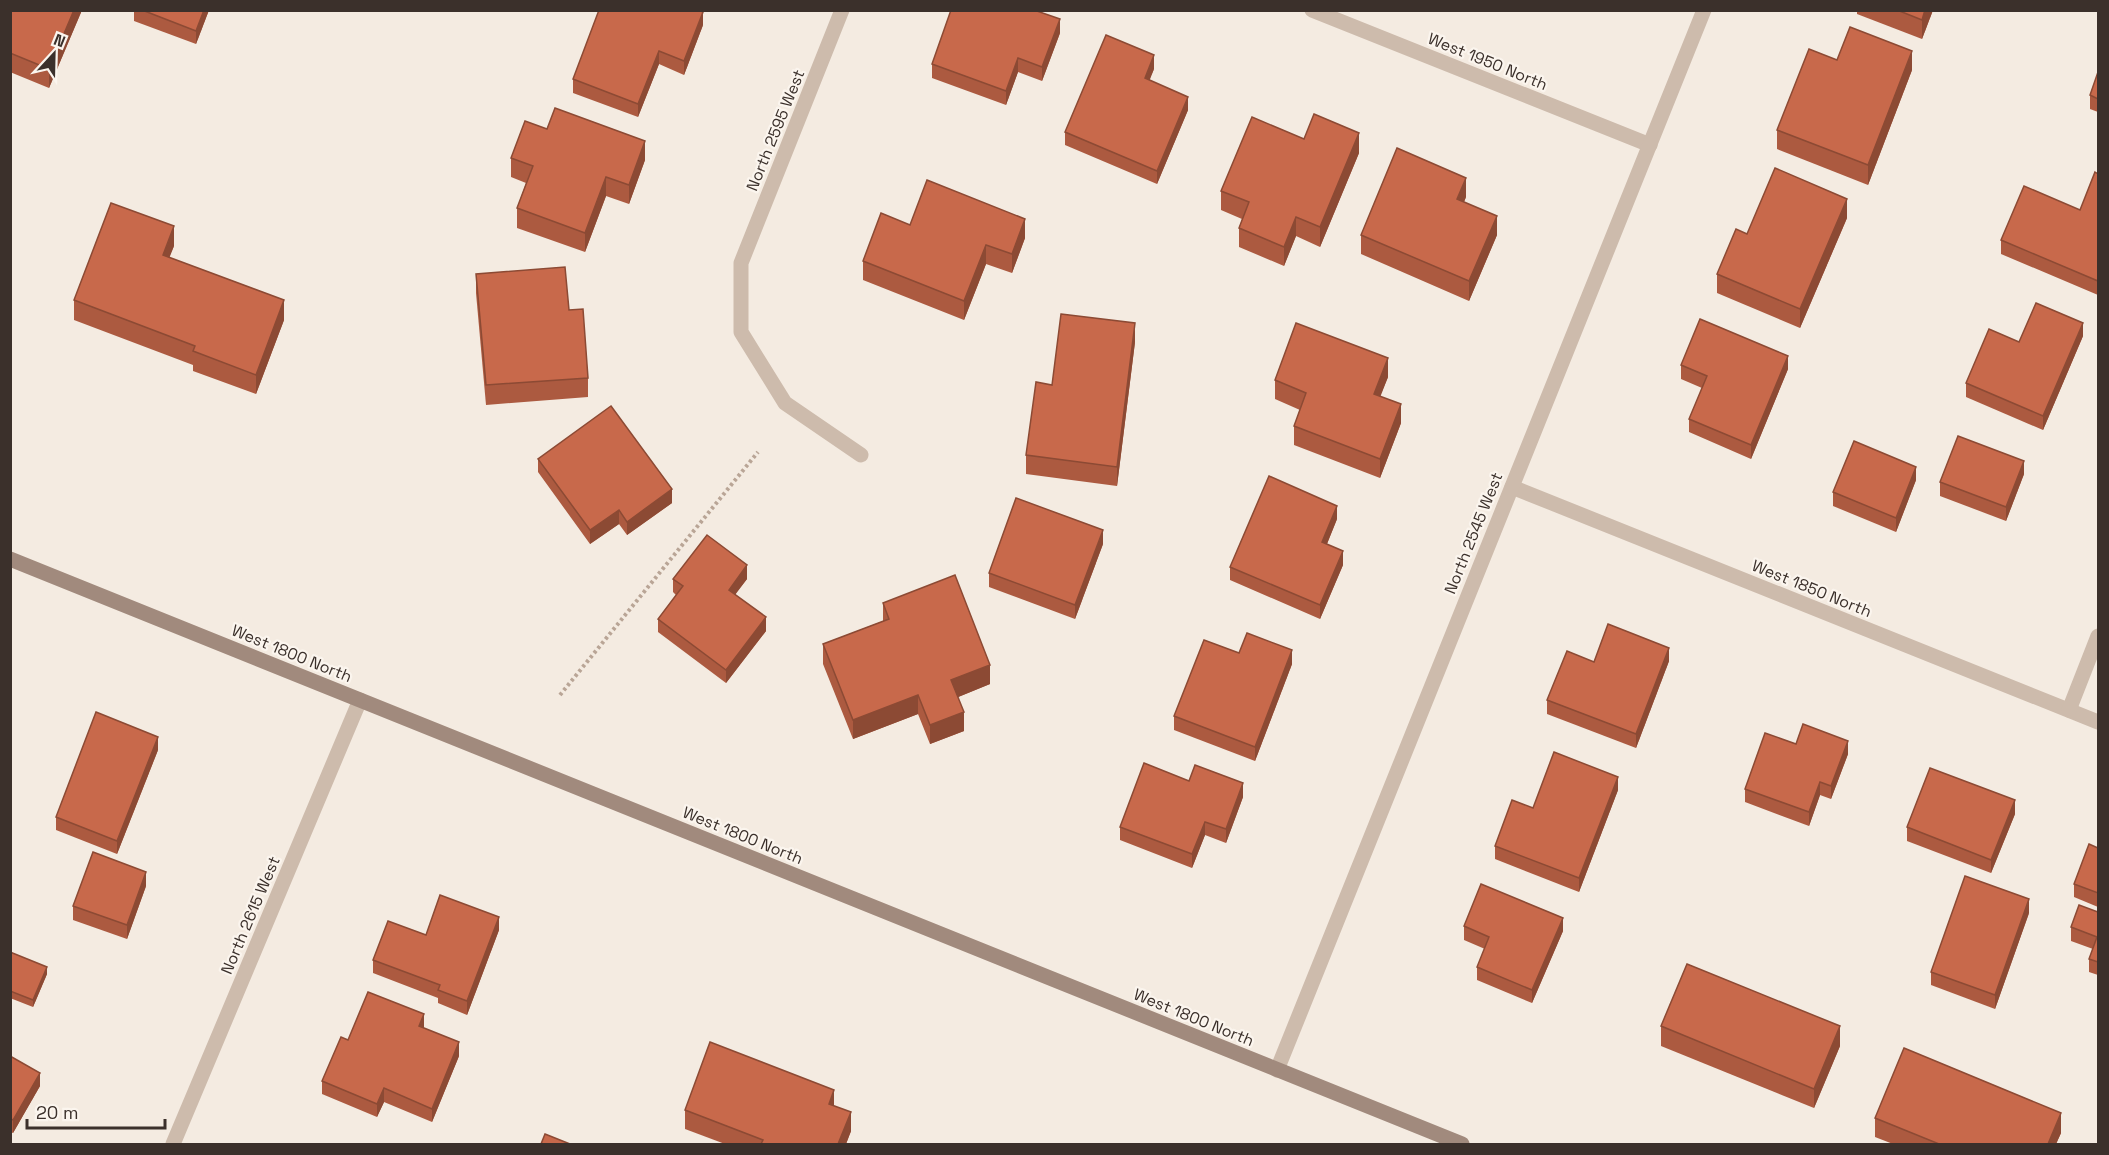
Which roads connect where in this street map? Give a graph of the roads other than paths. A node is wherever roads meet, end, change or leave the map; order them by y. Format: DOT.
graph roads {
  1 [pos="842,10"];
  2 [pos="1312,10"];
  3 [pos="1704,10"];
  4 [pos="1650,145"];
  5 [pos="861,455"];
  6 [pos="1512,487"];
  7 [pos="10,560"];
  8 [pos="2098,636"];
  9 [pos="360,700"];
  10 [pos="2069,710"];
  11 [pos="2098,722"];
  12 [pos="1277,1070"];
  13 [pos="173,1144"];
  14 [pos="1462,1144"];
  1 -- 5 [label="street, North 2595 West"];
  2 -- 4 [label="street, West 1950 North"];
  3 -- 4 [label="street, North 2545 West"];
  4 -- 6 [label="street, North 2545 West"];
  6 -- 10 [label="street, West 1850 North"];
  6 -- 12 [label="street, North 2545 West"];
  7 -- 9 [label="main road, West 1800 North"];
  8 -- 10 [label="street"];
  9 -- 12 [label="main road, West 1800 North"];
  9 -- 13 [label="street, North 2615 West"];
  10 -- 11 [label="street, West 1850 North"];
  12 -- 14 [label="main road, West 1800 North"];
}
